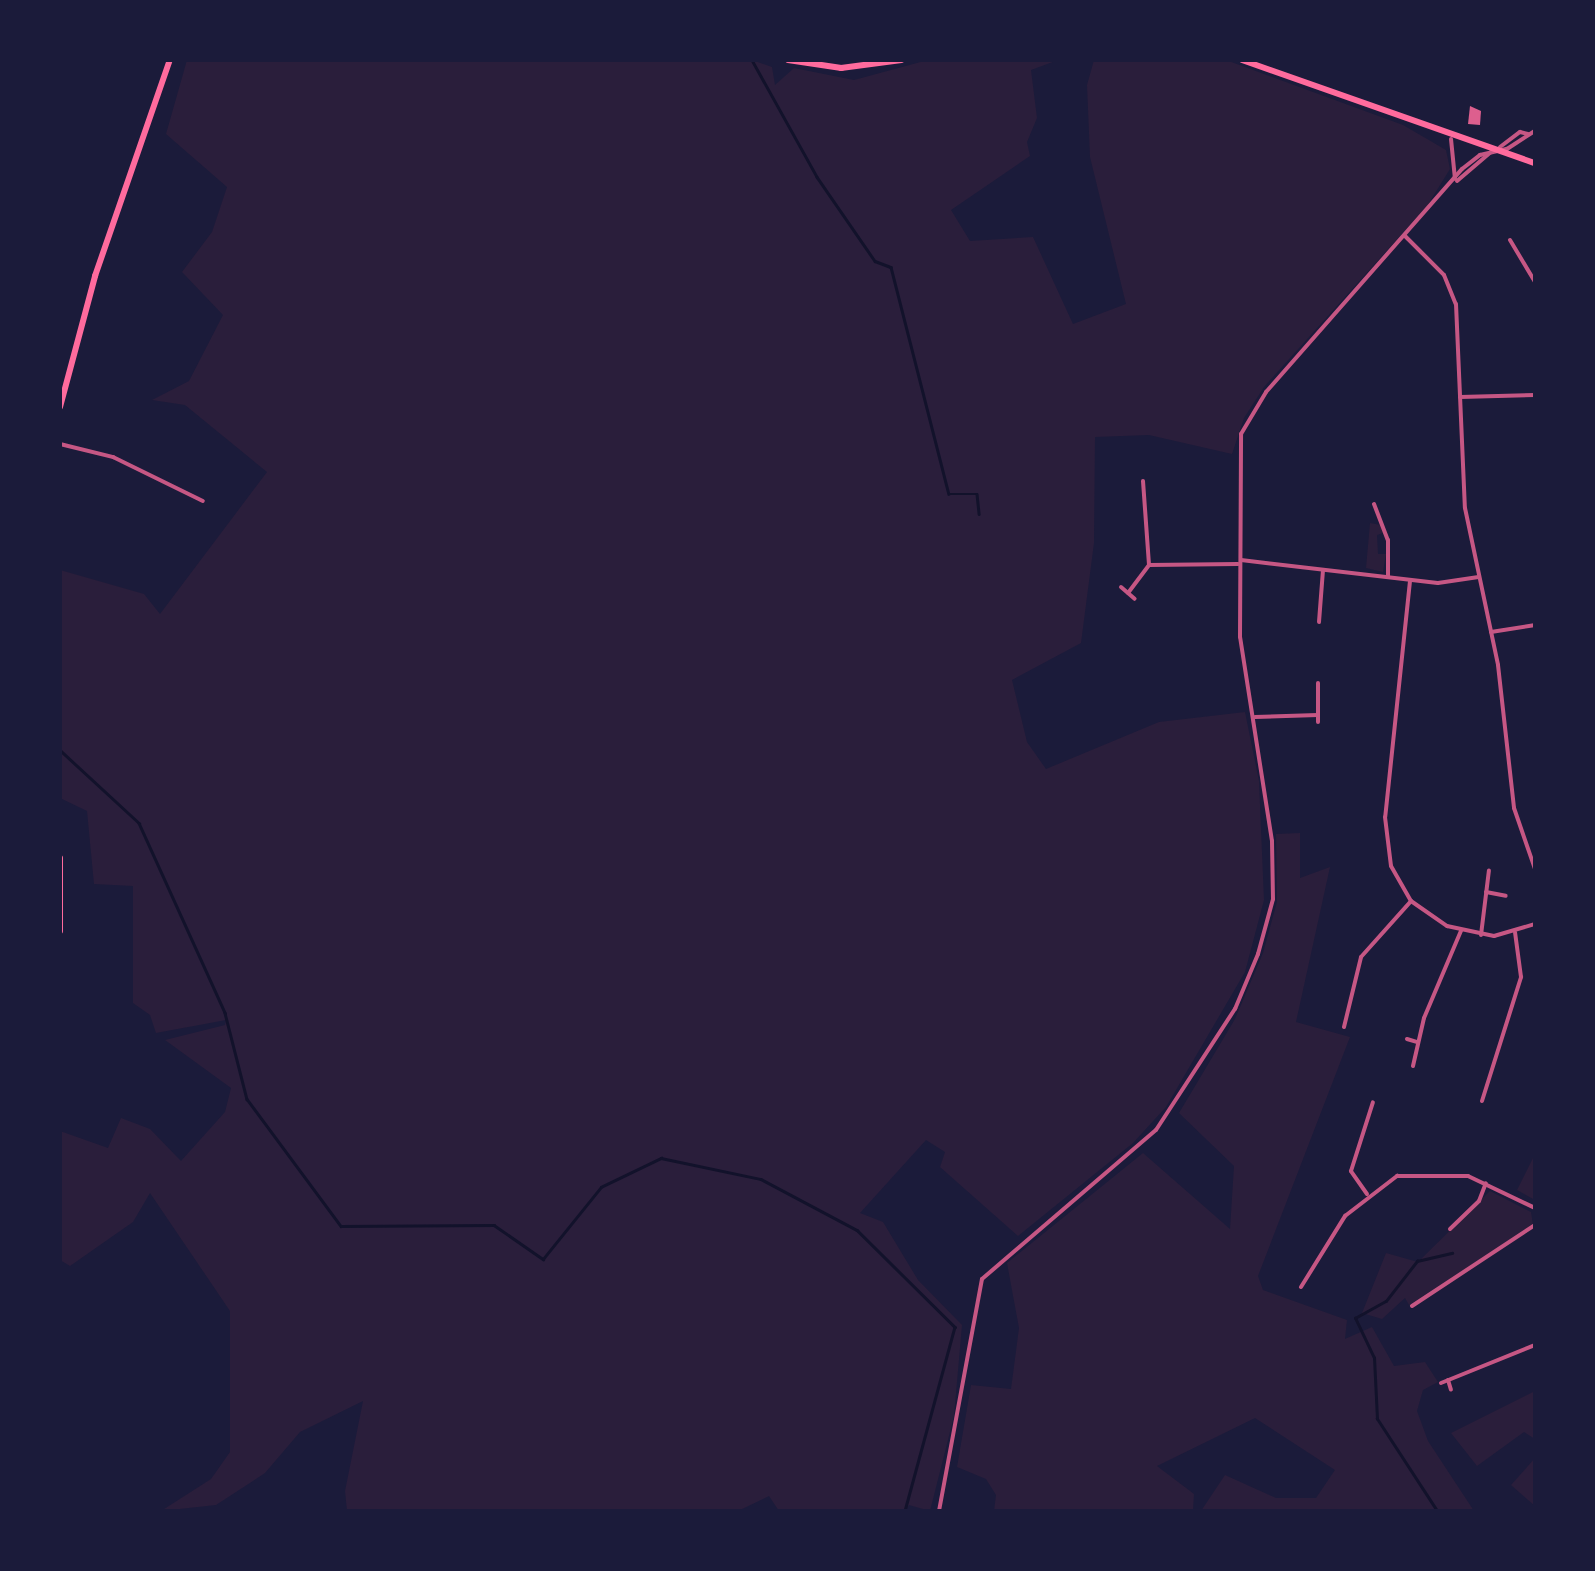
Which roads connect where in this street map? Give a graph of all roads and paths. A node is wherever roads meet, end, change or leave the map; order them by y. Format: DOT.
graph roads {
  1 [pos="170,60"];
  2 [pos="788,60"];
  3 [pos="900,60"];
  4 [pos="1242,60"];
  5 [pos="1535,131"];
  6 [pos="1528,134"];
  7 [pos="1451,138"];
  8 [pos="1500,148"];
  9 [pos="1490,152"];
  10 [pos="1535,164"];
  11 [pos="1456,182"];
  12 [pos="1406,236"];
  13 [pos="1510,240"];
  14 [pos="1535,282"];
  15 [pos="1535,396"];
  16 [pos="1460,398"];
  17 [pos="60,407"];
  18 [pos="60,444"];
  19 [pos="1143,481"];
  20 [pos="202,500"];
  21 [pos="1374,504"];
  22 [pos="1238,562"];
  23 [pos="1149,565"];
  24 [pos="1323,570"];
  25 [pos="1479,577"];
  26 [pos="1388,578"];
  27 [pos="1410,581"];
  28 [pos="1121,588"];
  29 [pos="1128,593"];
  30 [pos="1135,599"];
  31 [pos="1319,622"];
  32 [pos="1535,625"];
  33 [pos="1491,632"];
  34 [pos="1318,683"];
  35 [pos="1255,717"];
  36 [pos="60,858"];
  37 [pos="1535,868"];
  38 [pos="1489,870"];
  39 [pos="1486,892"];
  40 [pos="1506,896"];
  41 [pos="1411,901"];
  42 [pos="1535,924"];
  43 [pos="60,931"];
  44 [pos="1462,931"];
  45 [pos="1515,932"];
  46 [pos="1480,936"];
  47 [pos="1344,1027"];
  48 [pos="1407,1039"];
  49 [pos="1418,1042"];
  50 [pos="1414,1066"];
  51 [pos="1482,1101"];
  52 [pos="1373,1102"];
  53 [pos="1486,1184"];
  54 [pos="1367,1194"];
  55 [pos="1535,1208"];
  56 [pos="1535,1226"];
  57 [pos="1450,1229"];
  58 [pos="1302,1288"];
  59 [pos="1412,1306"];
  60 [pos="1535,1345"];
  61 [pos="1451,1390"];
  62 [pos="939,1511"];
  1 -- 17 [label="highway"];
  2 -- 3 [label="highway"];
  4 -- 7 [label="highway"];
  5 -- 6 [label="street"];
  6 -- 8 [label="street"];
  6 -- 8 [label="street"];
  7 -- 9 [label="highway"];
  7 -- 11 [label="street"];
  8 -- 9 [label="street"];
  9 -- 10 [label="highway"];
  9 -- 11 [label="street"];
  11 -- 12 [label="street"];
  12 -- 16 [label="street"];
  12 -- 22 [label="street"];
  13 -- 14 [label="street"];
  15 -- 16 [label="street"];
  16 -- 25 [label="street"];
  18 -- 20 [label="street"];
  19 -- 23 [label="street"];
  21 -- 26 [label="street"];
  22 -- 23 [label="street"];
  22 -- 24 [label="street"];
  22 -- 35 [label="street"];
  23 -- 29 [label="street"];
  24 -- 26 [label="street"];
  24 -- 31 [label="street"];
  25 -- 27 [label="street"];
  25 -- 33 [label="street"];
  26 -- 27 [label="street"];
  27 -- 41 [label="street"];
  28 -- 29 [label="street"];
  29 -- 30 [label="street"];
  32 -- 33 [label="street"];
  33 -- 37 [label="street"];
  34 -- 35 [label="street"];
  35 -- 62 [label="street"];
  36 -- 43 [label="highway"];
  38 -- 39 [label="street"];
  39 -- 40 [label="street"];
  39 -- 46 [label="street"];
  41 -- 44 [label="street"];
  41 -- 47 [label="street"];
  42 -- 45 [label="street"];
  44 -- 46 [label="street"];
  44 -- 49 [label="street"];
  45 -- 46 [label="street"];
  45 -- 51 [label="street"];
  48 -- 49 [label="street"];
  49 -- 50 [label="street"];
  52 -- 54 [label="street"];
  53 -- 54 [label="street"];
  53 -- 55 [label="street"];
  53 -- 57 [label="street"];
  54 -- 58 [label="street"];
  56 -- 59 [label="street"];
  60 -- 61 [label="street"];
}
